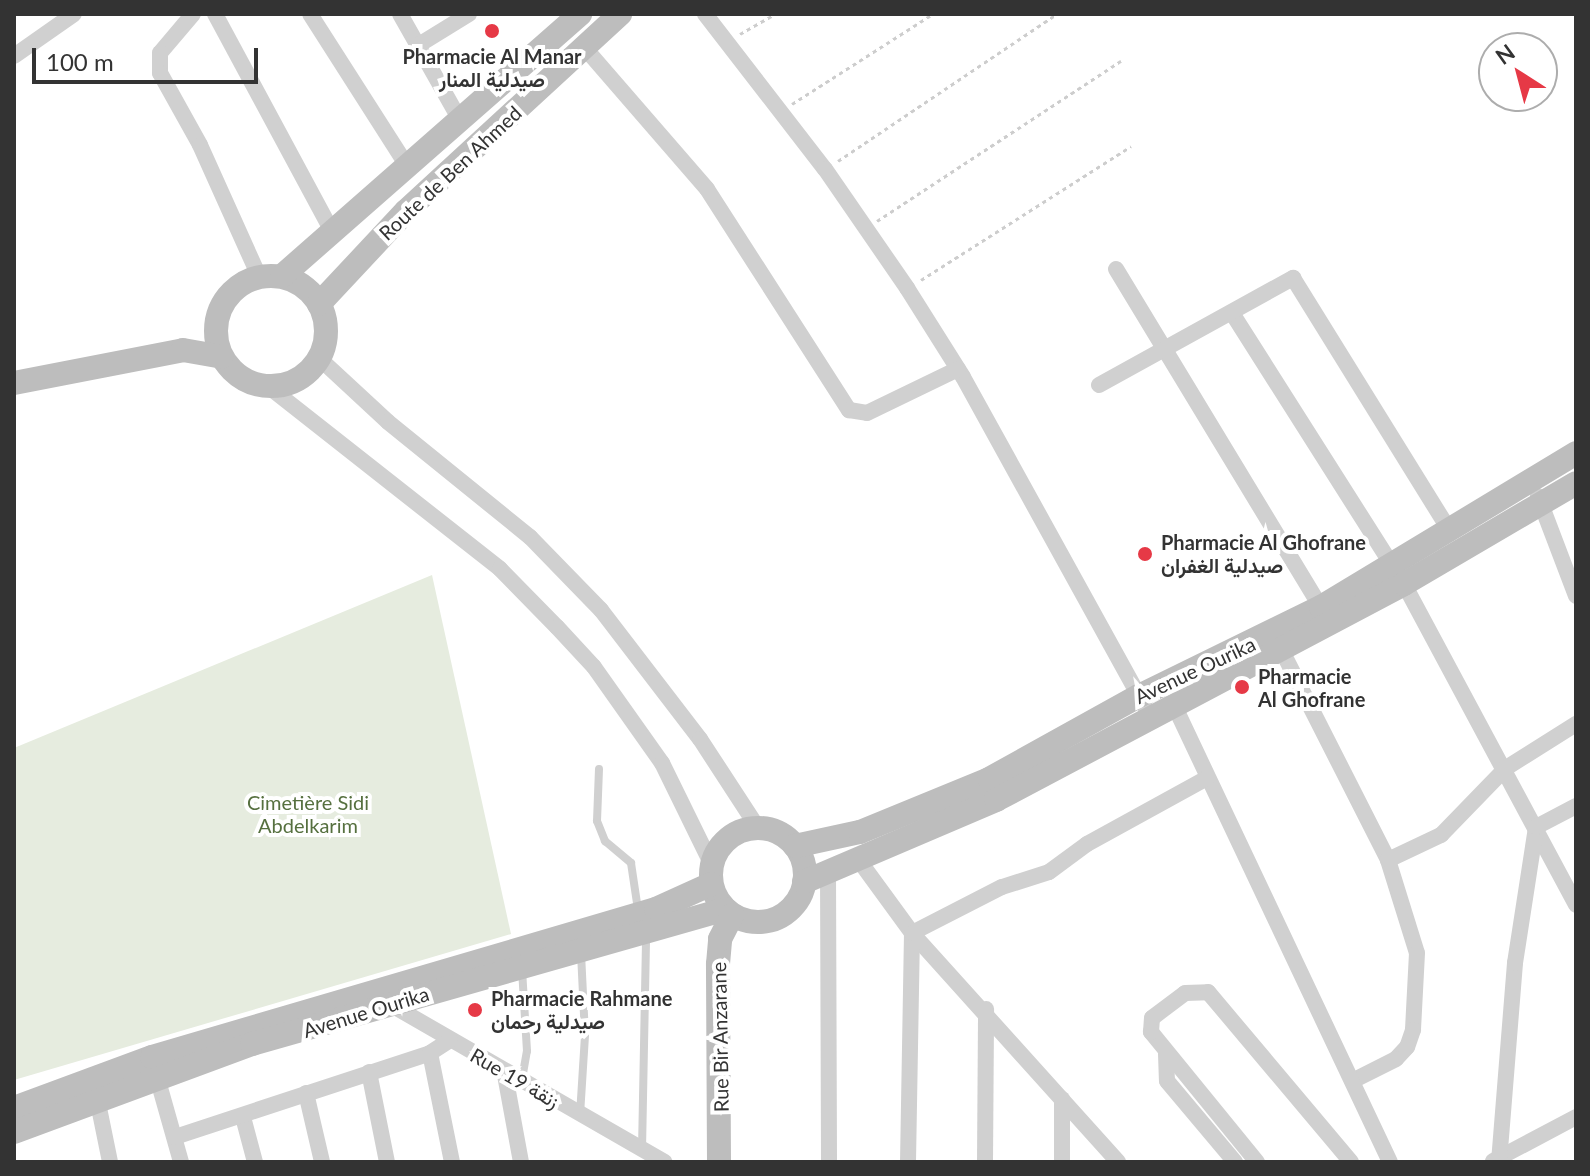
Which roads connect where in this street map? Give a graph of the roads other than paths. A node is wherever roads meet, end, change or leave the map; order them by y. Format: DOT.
graph roads {
  1 [pos="74,14"];
  2 [pos="193,14"];
  3 [pos="215,14"];
  4 [pos="310,14"];
  5 [pos="400,14"];
  6 [pos="469,14"];
  7 [pos="580,14"];
  8 [pos="620,14"];
  9 [pos="705,14"];
  10 [pos="417,46"];
  11 [pos="584,47"];
  12 [pos="14,56"];
  13 [pos="461,122"];
  14 [pos="408,167"];
  15 [pos="332,231"];
  16 [pos="1116,269"];
  17 [pos="271,276"];
  18 [pos="319,304"];
  19 [pos="1232,313"];
  20 [pos="215,329"];
  21 [pos="1168,348"];
  22 [pos="183,350"];
  23 [pos="221,357"];
  24 [pos="319,358"];
  25 [pos="958,369"];
  26 [pos="14,383"];
  27 [pos="1099,385"];
  28 [pos="269,387"];
  29 [pos="1576,453"];
  30 [pos="1531,480"];
  31 [pos="1576,483"];
  32 [pos="1541,503"];
  33 [pos="1449,530"];
  34 [pos="1397,576"];
  35 [pos="1576,596"];
  36 [pos="1321,607"];
  37 [pos="1277,642"];
  38 [pos="1139,696"];
  39 [pos="1174,705"];
  40 [pos="1151,718"];
  41 [pos="1576,724"];
  42 [pos="1506,768"];
  43 [pos="599,769"];
  44 [pos="1207,778"];
  45 [pos="1576,806"];
  46 [pos="1536,827"];
  47 [pos="758,828"];
  48 [pos="795,846"];
  49 [pos="858,859"];
  50 [pos="1388,860"];
  51 [pos="828,871"];
  52 [pos="712,874"];
  53 [pos="804,882"];
  54 [pos="1574,895"];
  55 [pos="729,912"];
  56 [pos="642,923"];
  57 [pos="912,933"];
  58 [pos="581,950"];
  59 [pos="522,966"];
  60 [pos="367,992"];
  61 [pos="391,1005"];
  62 [pos="986,1009"];
  63 [pos="450,1040"];
  64 [pos="430,1053"];
  65 [pos="1166,1054"];
  66 [pos="154,1066"];
  67 [pos="369,1072"];
  68 [pos="505,1075"];
  69 [pos="1354,1080"];
  70 [pos="521,1084"];
  71 [pos="306,1093"];
  72 [pos="97,1098"];
  73 [pos="1062,1099"];
  74 [pos="14,1108"];
  75 [pos="580,1116"];
  76 [pos="243,1117"];
  77 [pos="1576,1117"];
  78 [pos="14,1132"];
  79 [pos="175,1137"];
  80 [pos="652,1158"];
  81 [pos="106,1160"];
  82 [pos="1497,1161"];
  83 [pos="181,1162"];
  84 [pos="255,1162"];
  85 [pos="322,1162"];
  86 [pos="387,1162"];
  87 [pos="452,1162"];
  88 [pos="521,1162"];
  89 [pos="719,1162"];
  90 [pos="829,1162"];
  91 [pos="908,1162"];
  92 [pos="985,1162"];
  93 [pos="1062,1162"];
  94 [pos="1118,1162"];
  95 [pos="1235,1162"];
  96 [pos="1257,1162"];
  97 [pos="1351,1162"];
  98 [pos="1390,1162"];
  1 -- 12 [label="street"];
  2 -- 17 [label="street"];
  3 -- 15 [label="street"];
  4 -- 14 [label="street"];
  5 -- 10 [label="street"];
  6 -- 10 [label="street"];
  7 -- 13 [label="street, Route de Ben Ahmed"];
  8 -- 11 [label="street, Route de Ben Ahmed"];
  9 -- 25 [label="street"];
  10 -- 13 [label="street"];
  11 -- 18 [label="street, Route de Ben Ahmed"];
  11 -- 25 [label="street"];
  13 -- 14 [label="street, Route de Ben Ahmed"];
  14 -- 15 [label="street, Route de Ben Ahmed"];
  15 -- 17 [label="street, Route de Ben Ahmed"];
  16 -- 21 [label="street"];
  17 -- 18 [label="street"];
  17 -- 20 [label="street, Route de Ben Ahmed"];
  18 -- 24 [label="street"];
  19 -- 21 [label="street"];
  19 -- 33 [label="street"];
  19 -- 34 [label="street"];
  20 -- 22 [label="street"];
  20 -- 23 [label="street"];
  21 -- 27 [label="street"];
  21 -- 36 [label="street"];
  22 -- 23 [label="street"];
  22 -- 26 [label="street"];
  23 -- 28 [label="street"];
  24 -- 28 [label="street"];
  24 -- 47 [label="street"];
  25 -- 38 [label="street"];
  28 -- 52 [label="street"];
  29 -- 30 [label="street, Avenue Ourika"];
  30 -- 32 [label="street"];
  30 -- 33 [label="street, Avenue Ourika"];
  31 -- 32 [label="street, Avenue Ourika"];
  32 -- 34 [label="street, Avenue Ourika"];
  32 -- 35 [label="street"];
  33 -- 34 [label="street, Avenue Ourika"];
  34 -- 36 [label="street, Avenue Ourika"];
  34 -- 37 [label="street, Avenue Ourika"];
  34 -- 42 [label="street"];
  36 -- 37 [label="street, Avenue Ourika"];
  37 -- 38 [label="street, Avenue Ourika"];
  37 -- 39 [label="street, Avenue Ourika"];
  37 -- 50 [label="street"];
  38 -- 40 [label="street"];
  38 -- 48 [label="street, Avenue Ourika"];
  39 -- 40 [label="street, Avenue Ourika"];
  39 -- 44 [label="street"];
  40 -- 49 [label="street, Avenue Ourika"];
  41 -- 42 [label="street"];
  42 -- 46 [label="street"];
  42 -- 50 [label="street"];
  43 -- 56 [label="lane"];
  44 -- 57 [label="street"];
  44 -- 69 [label="street"];
  45 -- 46 [label="street"];
  46 -- 54 [label="street"];
  46 -- 82 [label="street"];
  47 -- 48 [label="street"];
  47 -- 52 [label="street, Avenue Ourika"];
  48 -- 53 [label="street"];
  49 -- 51 [label="street, Avenue Ourika"];
  49 -- 57 [label="street"];
  50 -- 69 [label="street"];
  51 -- 53 [label="street, Avenue Ourika"];
  51 -- 90 [label="street"];
  52 -- 55 [label="street"];
  52 -- 56 [label="street, Avenue Ourika"];
  53 -- 55 [label="street, Avenue Ourika"];
  55 -- 56 [label="street, Avenue Ourika"];
  55 -- 89 [label="street, Rue Bir Anzarane"];
  56 -- 58 [label="street, Avenue Ourika"];
  56 -- 60 [label="street, Avenue Ourika"];
  56 -- 80 [label="lane"];
  57 -- 62 [label="street"];
  57 -- 91 [label="street"];
  58 -- 59 [label="street, Avenue Ourika"];
  58 -- 75 [label="lane"];
  59 -- 61 [label="street, Avenue Ourika"];
  59 -- 70 [label="lane"];
  60 -- 61 [label="street, Rue 19 زنقة"];
  60 -- 66 [label="street, Avenue Ourika"];
  61 -- 63 [label="street, Rue 19 زنقة"];
  61 -- 66 [label="street, Avenue Ourika"];
  62 -- 73 [label="street"];
  62 -- 92 [label="street"];
  63 -- 64 [label="street"];
  63 -- 68 [label="street, Rue 19 زنقة"];
  64 -- 67 [label="street"];
  64 -- 87 [label="street"];
  65 -- 95 [label="street"];
  65 -- 96 [label="street"];
  65 -- 97 [label="street"];
  66 -- 72 [label="street, Avenue Ourika"];
  66 -- 74 [label="street, Avenue Ourika"];
  66 -- 79 [label="street"];
  67 -- 71 [label="street"];
  67 -- 86 [label="street"];
  68 -- 70 [label="street, Rue 19 زنقة"];
  68 -- 88 [label="street"];
  69 -- 98 [label="street"];
  70 -- 75 [label="street, Rue 19 زنقة"];
  71 -- 76 [label="street"];
  71 -- 85 [label="street"];
  72 -- 78 [label="street, Avenue Ourika"];
  72 -- 81 [label="street"];
  73 -- 93 [label="street"];
  73 -- 94 [label="street"];
  75 -- 80 [label="street, Rue 19 زنقة"];
  76 -- 79 [label="street"];
  76 -- 84 [label="street"];
  77 -- 82 [label="street"];
  79 -- 83 [label="street"];
}
